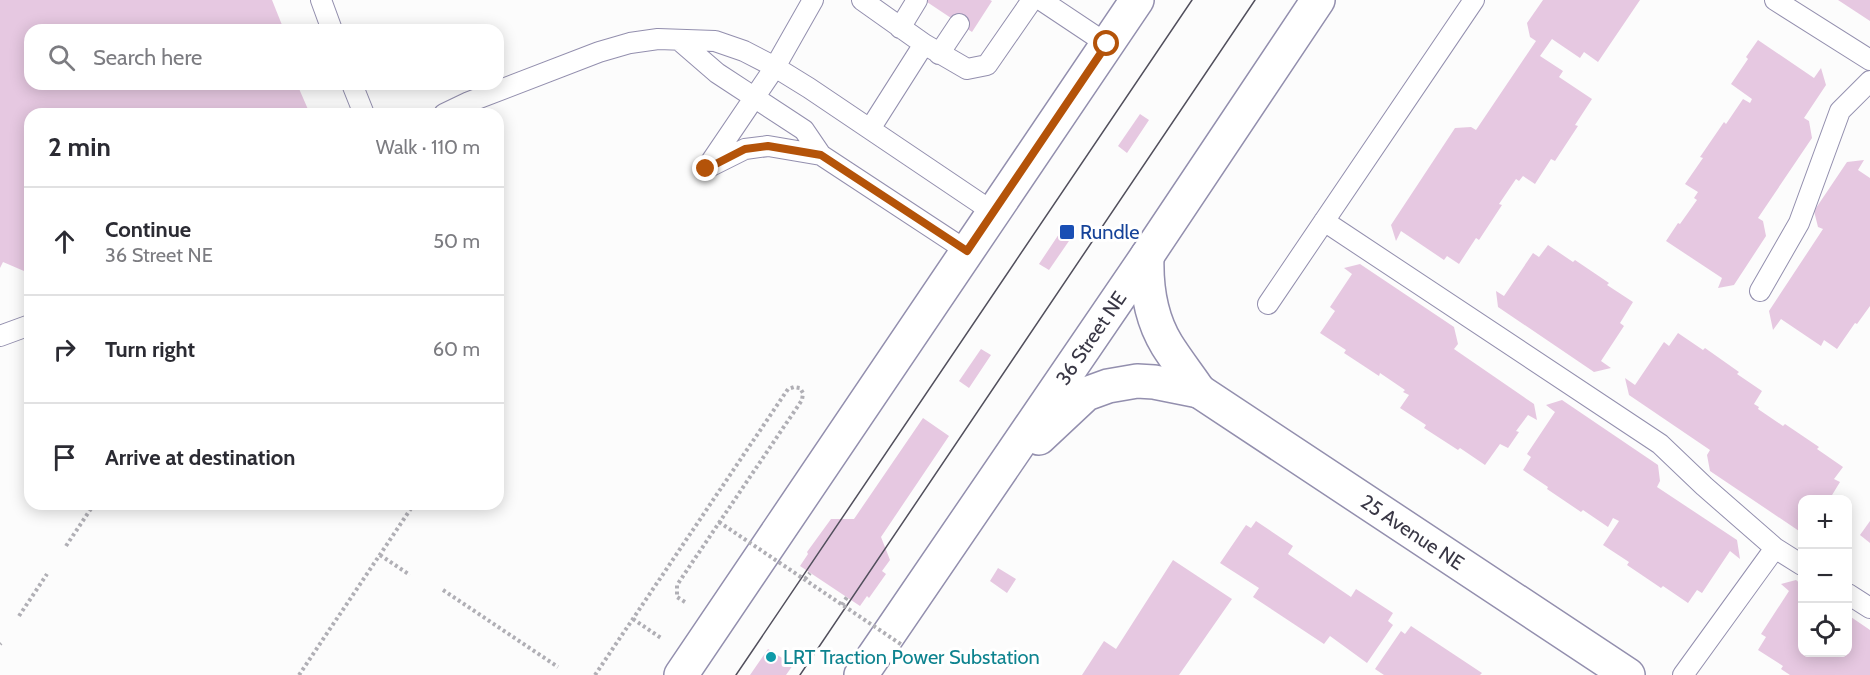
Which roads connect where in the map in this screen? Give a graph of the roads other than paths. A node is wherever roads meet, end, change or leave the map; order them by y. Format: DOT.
graph roads {
  1 [pos="321,0"];
  2 [pos="813,0"];
  3 [pos="917,0"];
  4 [pos="1032,0"];
  5 [pos="1041,0"];
  6 [pos="1137,0"];
  7 [pos="1318,0"];
  8 [pos="1474,0"];
  9 [pos="1775,0"];
  10 [pos="870,2"];
  11 [pos="330,24"];
  12 [pos="959,24"];
  13 [pos="900,28"];
  14 [pos="680,41"];
  15 [pos="1107,44"];
  16 [pos="932,49"];
  17 [pos="1870,60"];
  18 [pos="775,67"];
  19 [pos="1870,81"];
  20 [pos="504,89"];
  21 [pos="354,90"];
  22 [pos="500,90"];
  23 [pos="755,97"];
  24 [pos="362,108"];
  25 [pos="456,108"];
  26 [pos="870,129"];
  27 [pos="821,155"];
  28 [pos="993,212"];
  29 [pos="1324,221"];
  30 [pos="967,251"];
  31 [pos="1147,256"];
  32 [pos="1760,291"];
  33 [pos="1268,304"];
  34 [pos="24,327"];
  35 [pos="0,336"];
  36 [pos="1199,391"];
  37 [pos="993,482"];
  38 [pos="1775,548"];
  39 [pos="1798,562"];
  40 [pos="1852,597"];
  41 [pos="1870,608"];
  42 [pos="681,675"];
  43 [pos="861,675"];
  44 [pos="1628,675"];
  45 [pos="1683,675"];
  1 -- 11 [label="lane"];
  2 -- 18 [label="lane"];
  3 -- 13 [label="lane"];
  4 -- 16 [label="lane"];
  5 -- 15 [label="lane"];
  6 -- 15 [label="main road"];
  7 -- 31 [label="main road, 36 Street NE"];
  8 -- 29 [label="lane"];
  9 -- 17 [label="lane"];
  10 -- 13 [label="lane"];
  12 -- 16 [label="lane"];
  13 -- 16 [label="lane"];
  14 -- 18 [label="lane"];
  14 -- 20 [label="lane"];
  14 -- 23 [label="lane"];
  15 -- 28 [label="main road"];
  16 -- 26 [label="lane"];
  18 -- 23 [label="lane"];
  18 -- 26 [label="lane"];
  19 -- 32 [label="lane"];
  21 -- 24 [label="lane"];
  22 -- 25 [label="lane"];
  23 -- 27 [label="lane"];
  23 -- 27 [label="lane"];
  26 -- 28 [label="lane"];
  27 -- 30 [label="lane"];
  28 -- 30 [label="main road"];
  29 -- 33 [label="lane"];
  29 -- 38 [label="lane"];
  30 -- 42 [label="main road"];
  31 -- 36 [label="main road"];
  31 -- 37 [label="main road, 36 Street NE"];
  34 -- 35 [label="lane"];
  36 -- 37 [label="main road"];
  36 -- 44 [label="main road, 25 Avenue NE"];
  37 -- 43 [label="main road, 36 Street NE"];
  38 -- 39 [label="lane"];
  38 -- 45 [label="lane"];
  40 -- 41 [label="lane"];
}
